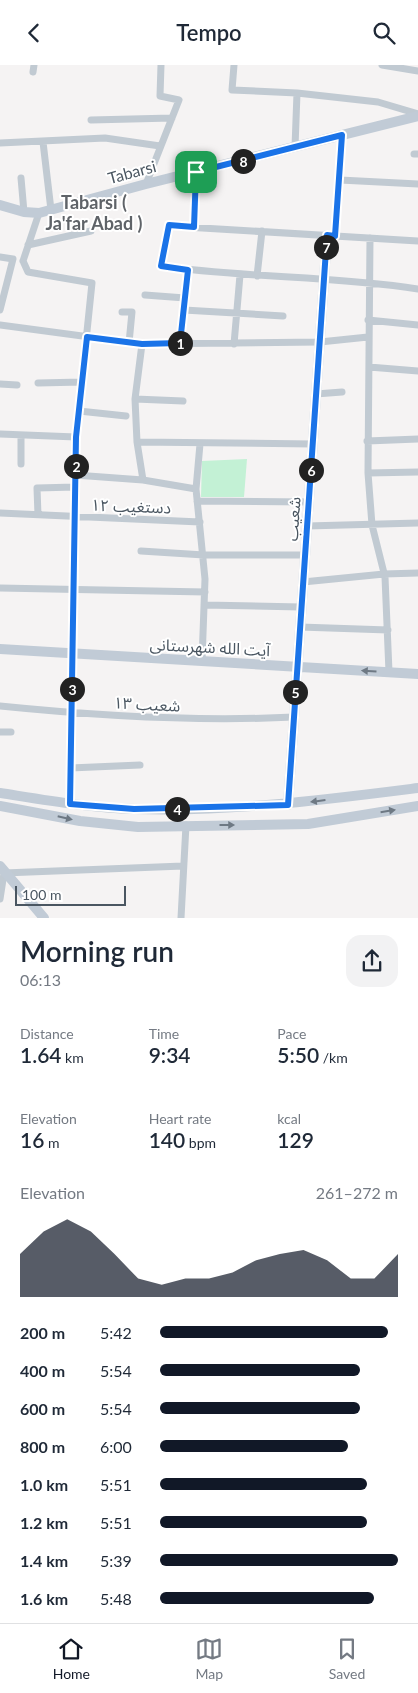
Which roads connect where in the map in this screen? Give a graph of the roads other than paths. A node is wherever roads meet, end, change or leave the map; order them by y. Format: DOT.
graph roads {
  1 [pos="161,65"];
  2 [pos="234,65"];
  3 [pos="382,65"];
  4 [pos="418,71"];
  5 [pos="297,93"];
  6 [pos="418,115"];
  7 [pos="172,118"];
  8 [pos="91,120"];
  9 [pos="342,135"];
  10 [pos="43,142"];
  11 [pos="0,143"];
  12 [pos="160,147"];
  13 [pos="295,147"];
  14 [pos="196,172"];
  15 [pos="22,178"];
  16 [pos="340,179"];
  17 [pos="146,184"];
  18 [pos="418,184"];
  19 [pos="0,205"];
  20 [pos="51,210"];
  21 [pos="24,212"];
  22 [pos="39,213"];
  23 [pos="194,227"];
  24 [pos="91,231"];
  25 [pos="262,231"];
  26 [pos="331,235"];
  27 [pos="370,238"];
  28 [pos="418,241"];
  29 [pos="28,245"];
  30 [pos="0,257"];
  31 [pos="13,259"];
  32 [pos="23,261"];
  33 [pos="188,270"];
  34 [pos="240,275"];
  35 [pos="257,276"];
  36 [pos="324,280"];
  37 [pos="368,282"];
  38 [pos="418,289"];
  39 [pos="145,295"];
  40 [pos="2,297"];
  41 [pos="185,298"];
  42 [pos="184,309"];
  43 [pos="0,310"];
  44 [pos="122,312"];
  45 [pos="237,313"];
  46 [pos="283,316"];
  47 [pos="368,320"];
  48 [pos="0,325"];
  49 [pos="418,325"];
  50 [pos="87,337"];
  51 [pos="368,337"];
  52 [pos="320,342"];
  53 [pos="129,343"];
  54 [pos="180,343"];
  55 [pos="142,344"];
  56 [pos="234,344"];
  57 [pos="369,367"];
  58 [pos="418,371"];
  59 [pos="82,382"];
  60 [pos="38,383"];
  61 [pos="0,384"];
  62 [pos="17,385"];
  63 [pos="342,392"];
  64 [pos="316,394"];
  65 [pos="135,399"];
  66 [pos="183,401"];
  67 [pos="79,411"];
  68 [pos="126,416"];
  69 [pos="0,435"];
  70 [pos="21,435"];
  71 [pos="76,437"];
  72 [pos="418,439"];
  73 [pos="367,441"];
  74 [pos="137,443"];
  75 [pos="200,444"];
  76 [pos="313,445"];
  77 [pos="21,464"];
  78 [pos="418,472"];
  79 [pos="368,473"];
  80 [pos="75,475"];
  81 [pos="143,480"];
  82 [pos="75,487"];
  83 [pos="196,489"];
  84 [pos="197,501"];
  85 [pos="309,502"];
  86 [pos="0,513"];
  87 [pos="38,515"];
  88 [pos="75,517"];
  89 [pos="200,522"];
  90 [pos="418,523"];
  91 [pos="372,525"];
  92 [pos="307,526"];
  93 [pos="141,551"];
  94 [pos="204,555"];
  95 [pos="305,555"];
  96 [pos="418,573"];
  97 [pos="384,574"];
  98 [pos="303,582"];
  99 [pos="0,588"];
  100 [pos="73,589"];
  101 [pos="205,591"];
  102 [pos="204,605"];
  103 [pos="302,607"];
  104 [pos="300,627"];
  105 [pos="388,630"];
  106 [pos="0,649"];
  107 [pos="72,654"];
  108 [pos="202,661"];
  109 [pos="297,667"];
  110 [pos="389,672"];
  111 [pos="418,674"];
  112 [pos="0,706"];
  113 [pos="71,713"];
  114 [pos="294,717"];
  115 [pos="0,732"];
  116 [pos="11,732"];
  117 [pos="140,765"];
  118 [pos="70,768"];
  119 [pos="418,788"];
  120 [pos="0,793"];
  121 [pos="46,800"];
  122 [pos="70,804"];
  123 [pos="288,805"];
  124 [pos="0,806"];
  125 [pos="418,807"];
  126 [pos="43,813"];
  127 [pos="186,825"];
  128 [pos="184,866"];
  129 [pos="2,869"];
  130 [pos="0,898"];
  131 [pos="44,918"];
  132 [pos="181,918"];
  1 -- 7 [label="street"];
  2 -- 5 [label="street"];
  3 -- 4 [label="street"];
  5 -- 6 [label="street"];
  5 -- 13 [label="street"];
  6 -- 9 [label="main road, Tabarsi"];
  7 -- 8 [label="street"];
  7 -- 12 [label="street"];
  9 -- 13 [label="main road, Tabarsi"];
  9 -- 16 [label="street"];
  10 -- 11 [label="street"];
  10 -- 12 [label="street"];
  10 -- 20 [label="street"];
  12 -- 17 [label="street"];
  13 -- 14 [label="main road, Tabarsi"];
  14 -- 17 [label="main road, Tabarsi"];
  14 -- 23 [label="street"];
  15 -- 21 [label="street"];
  16 -- 18 [label="street"];
  16 -- 26 [label="street"];
  17 -- 20 [label="main road, Tabarsi"];
  19 -- 21 [label="main road, Tabarsi"];
  20 -- 22 [label="main road, Tabarsi"];
  21 -- 22 [label="main road, Tabarsi"];
  22 -- 29 [label="street"];
  23 -- 25 [label="street"];
  23 -- 33 [label="street"];
  24 -- 29 [label="street"];
  25 -- 26 [label="street"];
  25 -- 35 [label="street"];
  26 -- 27 [label="street"];
  26 -- 36 [label="main road, شعیب"];
  27 -- 28 [label="street"];
  27 -- 37 [label="street"];
  29 -- 32 [label="street"];
  30 -- 31 [label="street"];
  31 -- 32 [label="street"];
  31 -- 40 [label="street"];
  32 -- 50 [label="street"];
  33 -- 34 [label="street"];
  33 -- 41 [label="street"];
  34 -- 35 [label="street"];
  34 -- 45 [label="street"];
  35 -- 36 [label="street"];
  36 -- 37 [label="street"];
  36 -- 52 [label="main road, شعیب"];
  37 -- 38 [label="street"];
  37 -- 47 [label="street"];
  39 -- 41 [label="street"];
  40 -- 43 [label="street"];
  41 -- 42 [label="street"];
  42 -- 45 [label="street"];
  42 -- 54 [label="street"];
  44 -- 53 [label="street"];
  45 -- 46 [label="street"];
  45 -- 56 [label="street"];
  47 -- 49 [label="street"];
  47 -- 51 [label="street"];
  48 -- 50 [label="street"];
  50 -- 53 [label="street"];
  50 -- 59 [label="street"];
  51 -- 52 [label="street"];
  51 -- 57 [label="street"];
  52 -- 56 [label="street"];
  52 -- 64 [label="main road, شعیب"];
  53 -- 55 [label="street"];
  54 -- 55 [label="street"];
  54 -- 56 [label="street"];
  55 -- 65 [label="street"];
  57 -- 58 [label="street"];
  57 -- 73 [label="street"];
  59 -- 60 [label="street"];
  59 -- 67 [label="street"];
  61 -- 62 [label="street"];
  63 -- 64 [label="street"];
  64 -- 76 [label="main road, شعیب"];
  65 -- 66 [label="street"];
  65 -- 74 [label="street"];
  67 -- 68 [label="street"];
  67 -- 71 [label="street"];
  69 -- 70 [label="street"];
  70 -- 71 [label="street"];
  70 -- 77 [label="street"];
  71 -- 80 [label="street"];
  72 -- 73 [label="street"];
  73 -- 79 [label="street"];
  74 -- 75 [label="street"];
  74 -- 81 [label="street"];
  75 -- 76 [label="street"];
  75 -- 83 [label="street"];
  76 -- 85 [label="main road, شعیب"];
  78 -- 79 [label="street"];
  79 -- 91 [label="street"];
  80 -- 81 [label="street"];
  80 -- 82 [label="street"];
  81 -- 83 [label="street"];
  82 -- 87 [label="street"];
  82 -- 88 [label="street"];
  83 -- 84 [label="street"];
  84 -- 85 [label="street"];
  84 -- 89 [label="street"];
  85 -- 92 [label="main road, شعیب"];
  86 -- 87 [label="street, دستغیب ۱۲"];
  87 -- 88 [label="street, دستغیب ۱۲"];
  88 -- 89 [label="street, دستغیب ۱۲"];
  88 -- 100 [label="street"];
  89 -- 94 [label="street"];
  90 -- 91 [label="street"];
  91 -- 92 [label="street"];
  91 -- 97 [label="street"];
  92 -- 95 [label="main road, شعیب"];
  93 -- 94 [label="street"];
  94 -- 95 [label="street"];
  94 -- 101 [label="street"];
  95 -- 98 [label="main road, شعیب"];
  96 -- 97 [label="street"];
  97 -- 98 [label="street"];
  97 -- 105 [label="street"];
  98 -- 103 [label="main road, شعیب"];
  99 -- 100 [label="street"];
  100 -- 101 [label="street"];
  100 -- 107 [label="street"];
  101 -- 102 [label="street"];
  102 -- 103 [label="street"];
  102 -- 108 [label="street"];
  103 -- 104 [label="main road, شعیب"];
  104 -- 105 [label="street"];
  104 -- 109 [label="main road, شعیب"];
  105 -- 110 [label="street"];
  106 -- 107 [label="main road, آیت الله شهرستانی"];
  107 -- 108 [label="main road, آیت الله شهرستانی"];
  107 -- 113 [label="street"];
  108 -- 109 [label="main road, آیت الله شهرستانی"];
  110 -- 109 [label="main road, آیت الله شهرستانی, one-way"];
  109 -- 114 [label="main road, شعیب"];
  110 -- 111 [label="main road, آیت الله شهرستانی"];
  112 -- 113 [label="street, شعیب ۱۳"];
  113 -- 114 [label="street, شعیب ۱۳"];
  113 -- 118 [label="street"];
  114 -- 123 [label="main road, شعیب"];
  115 -- 116 [label="street"];
  117 -- 118 [label="street"];
  118 -- 122 [label="street"];
  119 -- 123 [label="main road, one-way"];
  120 -- 121 [label="main road"];
  121 -- 122 [label="main road"];
  121 -- 126 [label="main road"];
  122 -- 123 [label="main road"];
  124 -- 126 [label="main road"];
  127 -- 125 [label="main road, one-way"];
  126 -- 127 [label="main road, one-way"];
  127 -- 128 [label="street"];
  128 -- 129 [label="street"];
  128 -- 132 [label="street"];
  129 -- 130 [label="street"];
  129 -- 131 [label="main road"];
}
